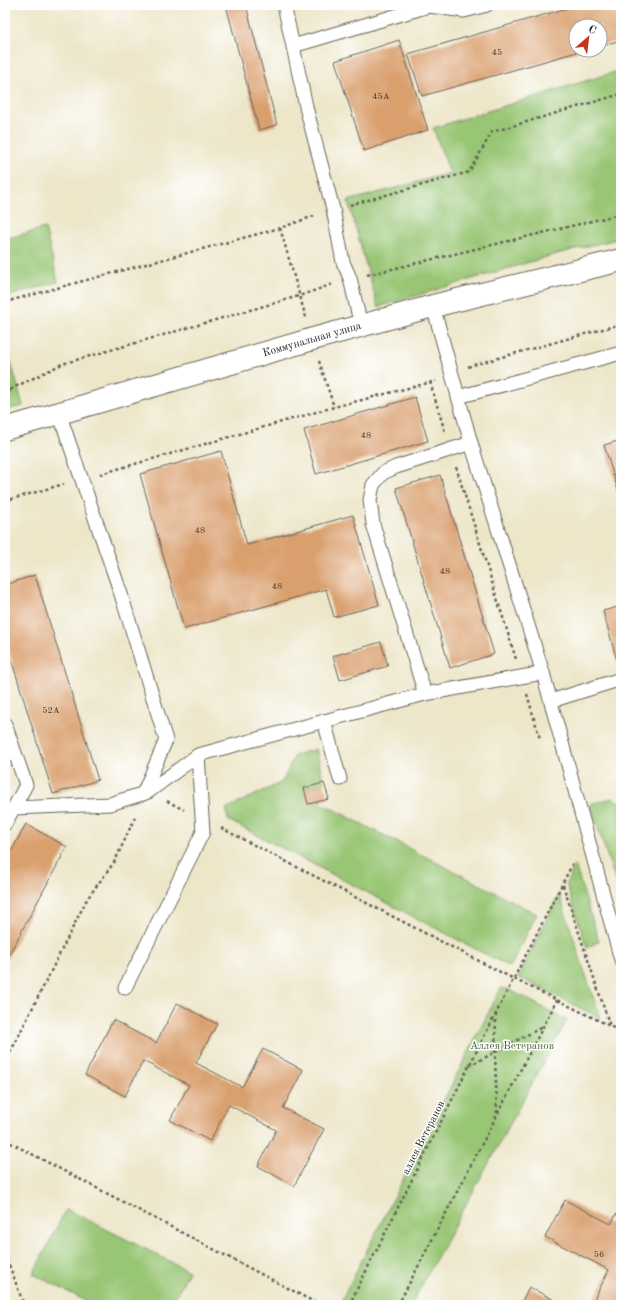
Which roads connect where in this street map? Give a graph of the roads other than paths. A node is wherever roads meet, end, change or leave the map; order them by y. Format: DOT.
graph roads {
  1 [pos="284,5"];
  2 [pos="487,5"];
  3 [pos="447,7"];
  4 [pos="293,46"];
  5 [pos="621,260"];
  6 [pos="433,306"];
  7 [pos="361,326"];
  8 [pos="621,353"];
  9 [pos="458,396"];
  10 [pos="59,413"];
  11 [pos="5,429"];
  12 [pos="471,443"];
  13 [pos="544,673"];
  14 [pos="621,679"];
  15 [pos="425,694"];
  16 [pos="551,701"];
  17 [pos="324,721"];
  18 [pos="5,724"];
  19 [pos="198,755"];
  20 [pos="340,779"];
  21 [pos="146,793"];
  22 [pos="14,808"];
  23 [pos="5,824"];
  24 [pos="621,960"];
  25 [pos="125,988"];
  1 -- 4 [label="lane"];
  2 -- 3 [label="lane"];
  3 -- 4 [label="lane"];
  4 -- 7 [label="lane"];
  5 -- 6 [label="main road, Коммунальная улица"];
  6 -- 7 [label="main road, Коммунальная улица"];
  6 -- 9 [label="lane"];
  7 -- 10 [label="main road, Коммунальная улица"];
  8 -- 9 [label="lane"];
  9 -- 12 [label="lane"];
  10 -- 11 [label="main road, Коммунальная улица"];
  10 -- 21 [label="lane"];
  12 -- 13 [label="lane"];
  12 -- 15 [label="lane"];
  13 -- 15 [label="lane"];
  13 -- 16 [label="lane"];
  14 -- 16 [label="lane"];
  15 -- 17 [label="lane"];
  16 -- 24 [label="lane"];
  17 -- 19 [label="lane"];
  17 -- 20 [label="lane"];
  18 -- 22 [label="lane"];
  19 -- 21 [label="lane"];
  19 -- 25 [label="lane"];
  21 -- 22 [label="lane"];
  22 -- 23 [label="lane"];
}
